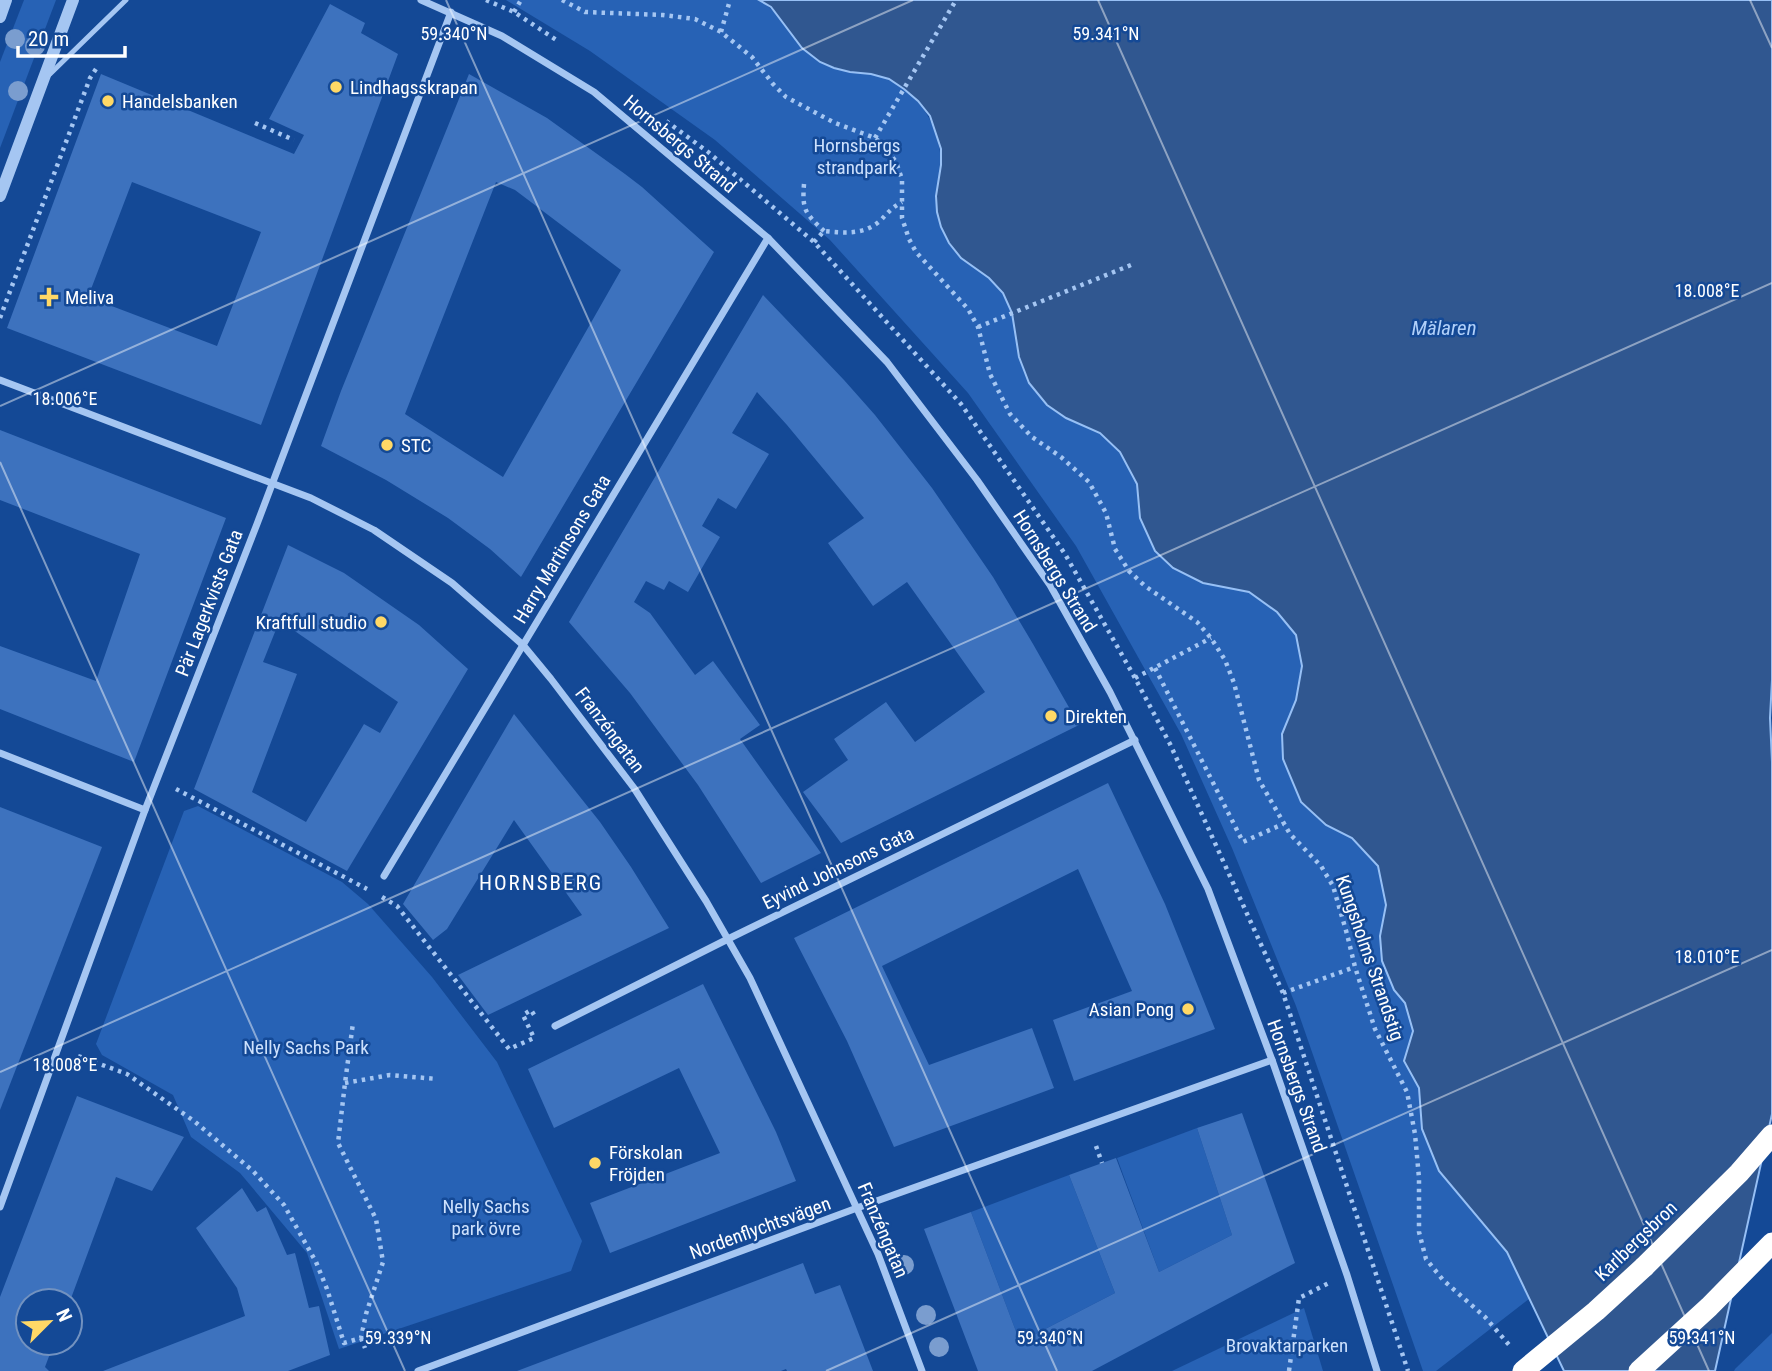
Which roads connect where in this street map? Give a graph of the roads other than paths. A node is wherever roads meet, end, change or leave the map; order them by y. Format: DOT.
graph roads {
  1 [pos="6,0"];
  2 [pos="73,0"];
  3 [pos="126,0"];
  4 [pos="421,0"];
  5 [pos="451,12"];
  6 [pos="0,16"];
  7 [pos="43,81"];
  8 [pos="0,196"];
  9 [pos="768,238"];
  10 [pos="0,380"];
  11 [pos="272,484"];
  12 [pos="523,645"];
  13 [pos="1135,740"];
  14 [pos="0,753"];
  15 [pos="145,810"];
  16 [pos="384,876"];
  17 [pos="728,939"];
  18 [pos="555,1026"];
  19 [pos="1272,1060"];
  20 [pos="1772,1135"];
  21 [pos="0,1207"];
  22 [pos="857,1208"];
  23 [pos="1772,1243"];
  24 [pos="1519,1362"];
  25 [pos="418,1371"];
  26 [pos="922,1371"];
  27 [pos="1377,1371"];
  28 [pos="1639,1371"];
  1 -- 6 [label="street"];
  2 -- 7 [label="street"];
  3 -- 7 [label="lane"];
  4 -- 5 [label="street, Hornsbergs Strand"];
  5 -- 9 [label="street, Hornsbergs Strand"];
  5 -- 11 [label="street, Pär Lagerkvists Gata"];
  7 -- 8 [label="street"];
  9 -- 12 [label="street, Harry Martinsons Gata"];
  9 -- 13 [label="street, Hornsbergs Strand"];
  10 -- 11 [label="street, Franzéngatan"];
  11 -- 12 [label="street, Franzéngatan"];
  11 -- 15 [label="street, Pär Lagerkvists Gata"];
  12 -- 16 [label="street, Harry Martinsons Gata"];
  12 -- 17 [label="street, Franzéngatan"];
  13 -- 17 [label="street, Eyvind Johnsons Gata"];
  13 -- 19 [label="street, Hornsbergs Strand"];
  14 -- 15 [label="street"];
  15 -- 21 [label="street, Pär Lagerkvists Gata"];
  17 -- 18 [label="street, Eyvind Johnsons Gata"];
  17 -- 22 [label="street, Franzéngatan"];
  19 -- 22 [label="street, Nordenflychtsvägen"];
  19 -- 27 [label="street, Hornsbergs Strand"];
  20 -- 24 [label="highway, Karlbergsbron, bridge"];
  22 -- 25 [label="street, Nordenflychtsvägen"];
  22 -- 26 [label="street, Franzéngatan"];
  23 -- 28 [label="highway"];
}
